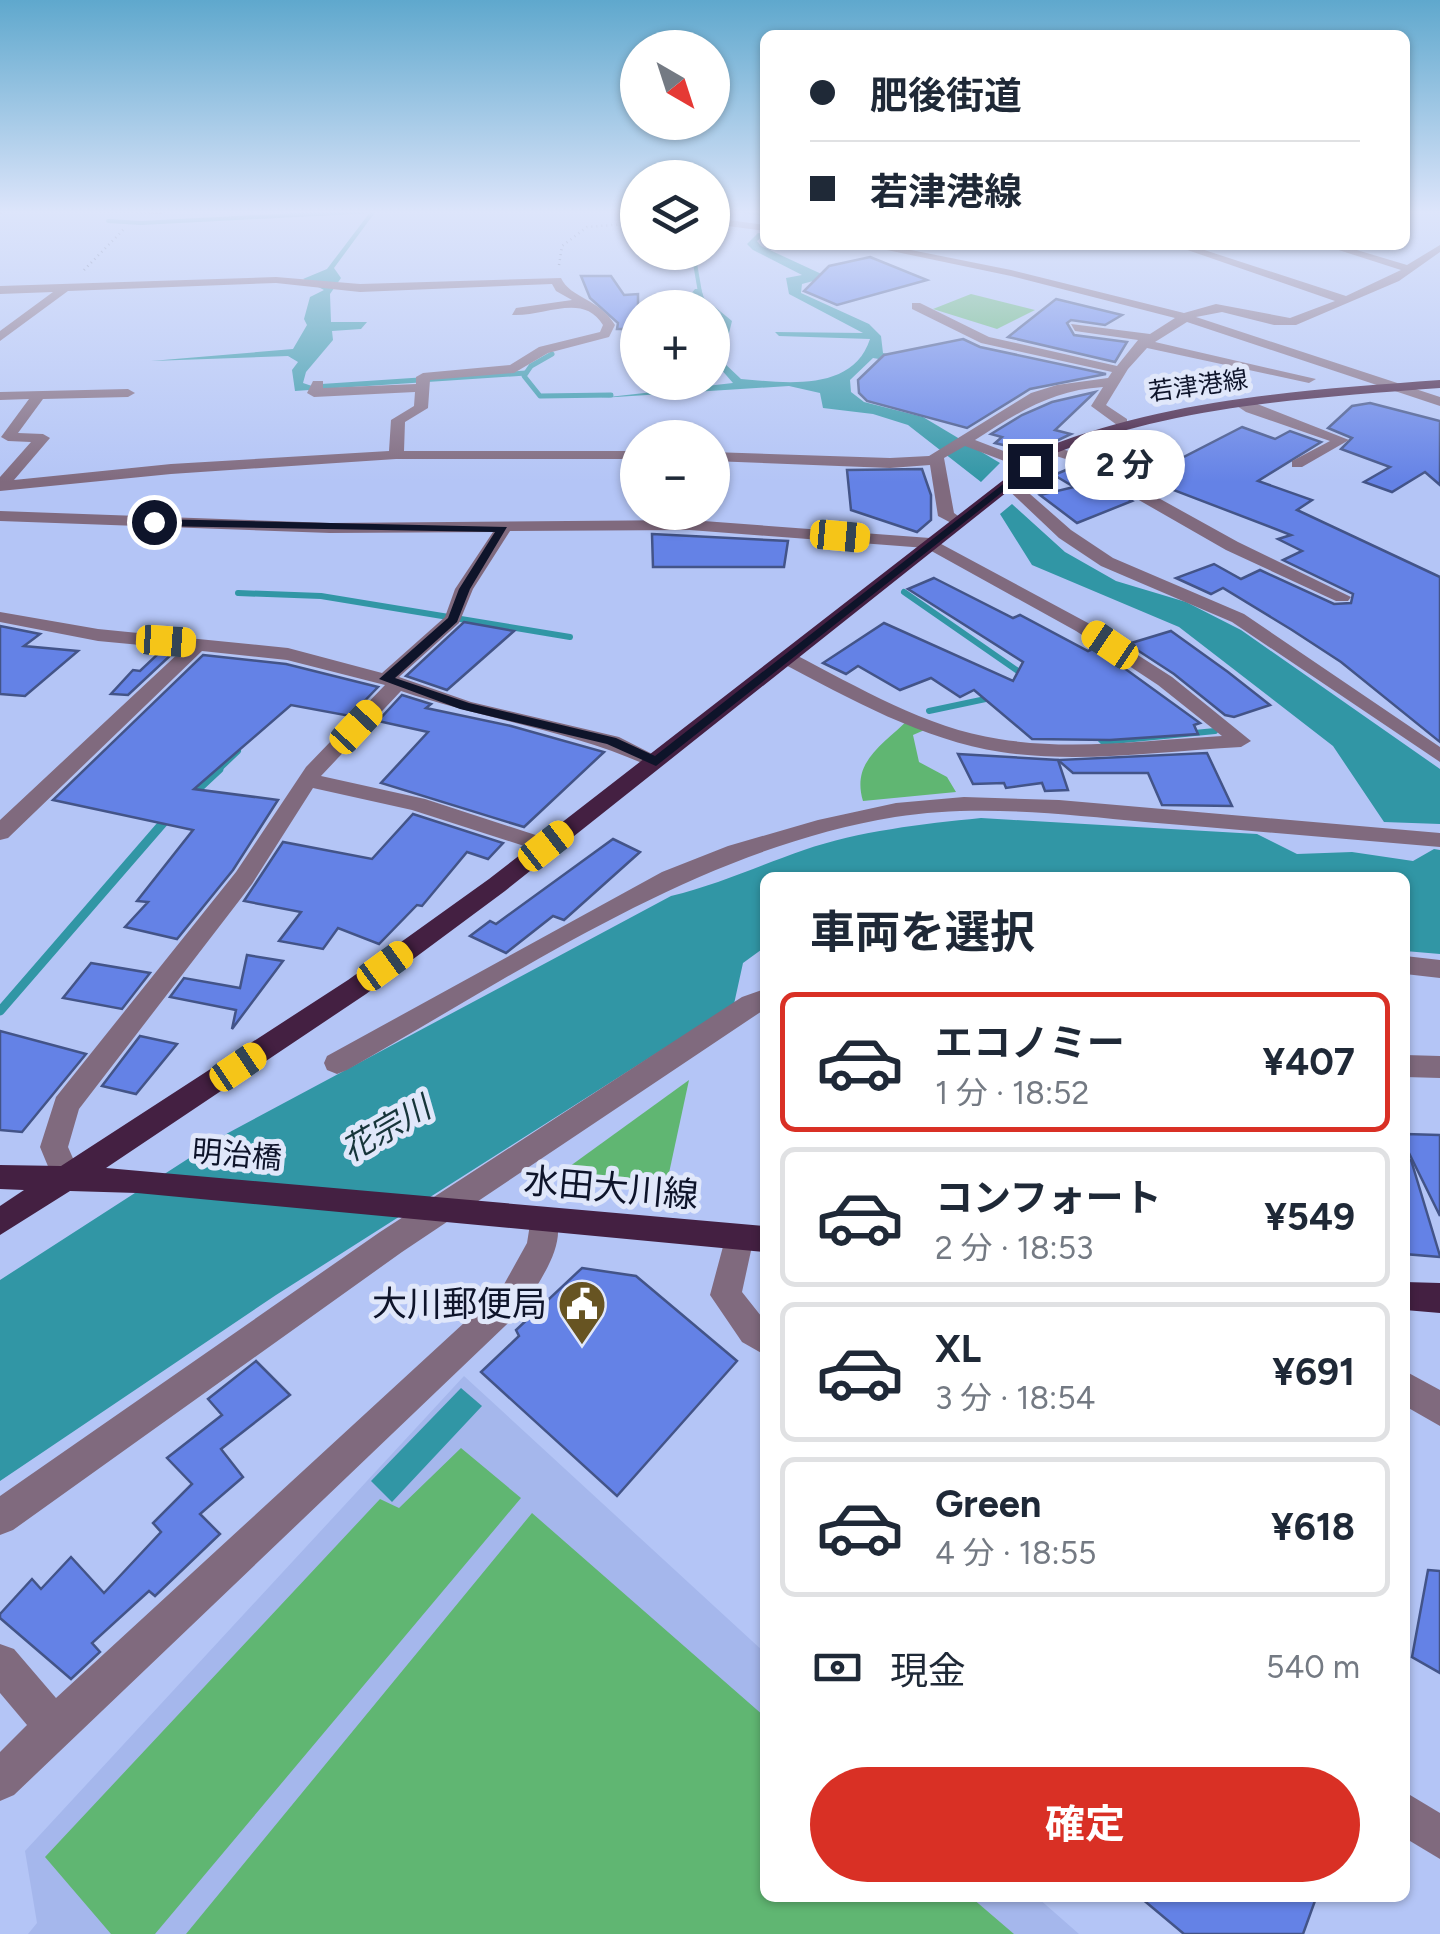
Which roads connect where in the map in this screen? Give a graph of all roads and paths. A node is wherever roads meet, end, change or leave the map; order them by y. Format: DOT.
graph roads {
  1 [pos="48,301"];
  2 [pos="1125,301"];
  3 [pos="1128,301"];
  4 [pos="1342,301"];
  5 [pos="585,302"];
  6 [pos="916,306"];
  7 [pos="516,312"];
  8 [pos="1188,316"];
  9 [pos="1075,327"];
  10 [pos="0,338"];
  11 [pos="1145,340"];
  12 [pos="1115,376"];
  13 [pos="1309,379"];
  14 [pos="422,384"];
  15 [pos="317,386"];
  16 [pos="1423,386"];
  17 [pos="1404,388"];
  18 [pos="1440,388"];
  19 [pos="128,394"];
  20 [pos="0,396"];
  21 [pos="39,396"];
  22 [pos="1242,402"];
  23 [pos="1440,402"];
  24 [pos="1122,422"];
  25 [pos="966,442"];
  26 [pos="1052,450"];
  27 [pos="396,455"];
  28 [pos="620,455"];
  29 [pos="730,457"];
  30 [pos="935,458"];
  31 [pos="1297,464"];
  32 [pos="1030,466"];
  33 [pos="0,486"];
  34 [pos="998,490"];
  35 [pos="0,516"];
  36 [pos="957,521"];
  37 [pos="503,529"];
  38 [pos="930,544"];
  39 [pos="1342,597"];
  40 [pos="0,617"];
  41 [pos="200,643"];
  42 [pos="787,658"];
  43 [pos="392,681"];
  44 [pos="1440,756"];
  45 [pos="656,762"];
  46 [pos="307,780"];
  47 [pos="0,833"];
  48 [pos="1440,840"];
  49 [pos="546,846"];
  50 [pos="1410,965"];
  51 [pos="1440,968"];
  52 [pos="760,1001"];
  53 [pos="337,1063"];
  54 [pos="1410,1066"];
  55 [pos="1440,1066"];
  56 [pos="0,1176"];
  57 [pos="68,1179"];
  58 [pos="450,1209"];
  59 [pos="542,1221"];
  60 [pos="0,1222"];
  61 [pos="752,1238"];
  62 [pos="1410,1296"];
  63 [pos="1440,1298"];
  64 [pos="760,1337"];
  65 [pos="1410,1390"];
  66 [pos="1440,1409"];
  67 [pos="0,1517"];
  68 [pos="0,1663"];
  69 [pos="54,1726"];
  70 [pos="0,1780"];
  71 [pos="1410,1817"];
  72 [pos="1440,1838"];
  1 -- 10 [label="street"];
  2 -- 8 [label="street"];
  3 -- 8 [label="street"];
  4 -- 8 [label="street"];
  5 -- 7 [label="street"];
  5 -- 14 [label="street"];
  6 -- 12 [label="street"];
  8 -- 11 [label="street"];
  8 -- 16 [label="street"];
  8 -- 17 [label="street"];
  9 -- 11 [label="street"];
  11 -- 12 [label="street"];
  11 -- 13 [label="street"];
  12 -- 24 [label="street"];
  12 -- 25 [label="street"];
  14 -- 15 [label="street"];
  14 -- 27 [label="street"];
  16 -- 17 [label="main road, 若津港線"];
  16 -- 18 [label="main road, 若津港線"];
  17 -- 22 [label="main road, 若津港線"];
  17 -- 23 [label="street"];
  19 -- 21 [label="street"];
  20 -- 21 [label="street"];
  21 -- 33 [label="street"];
  22 -- 24 [label="main road, 若津港線"];
  22 -- 31 [label="street"];
  24 -- 26 [label="main road, 若津港線"];
  25 -- 30 [label="street"];
  25 -- 32 [label="street"];
  26 -- 32 [label="main road, 若津港線"];
  26 -- 39 [label="street"];
  27 -- 28 [label="street"];
  27 -- 33 [label="street"];
  29 -- 30 [label="street"];
  30 -- 36 [label="street"];
  32 -- 34 [label="main road, 若津港線"];
  34 -- 36 [label="main road, 若津港線"];
  34 -- 44 [label="street"];
  35 -- 37 [label="street"];
  36 -- 38 [label="main road, 若津港線"];
  37 -- 38 [label="street"];
  37 -- 43 [label="street"];
  38 -- 42 [label="main road, 若津港線"];
  38 -- 42 [label="street"];
  40 -- 41 [label="street"];
  41 -- 43 [label="street"];
  41 -- 47 [label="street"];
  42 -- 45 [label="main road, 若津港線"];
  43 -- 45 [label="street"];
  43 -- 46 [label="street"];
  45 -- 49 [label="main road, 若津港線"];
  46 -- 49 [label="street"];
  46 -- 57 [label="street"];
  48 -- 53 [label="street"];
  49 -- 57 [label="main road, 若津港線"];
  50 -- 51 [label="street"];
  52 -- 67 [label="street"];
  54 -- 55 [label="street"];
  56 -- 57 [label="main road"];
  57 -- 58 [label="main road, 明治橋"];
  57 -- 60 [label="main road, 若津港線"];
  58 -- 59 [label="main road, 水田大川線"];
  59 -- 61 [label="main road, 水田大川線"];
  59 -- 69 [label="street"];
  61 -- 64 [label="street"];
  62 -- 63 [label="main road"];
  65 -- 66 [label="street"];
  68 -- 69 [label="street"];
  69 -- 70 [label="street"];
  71 -- 72 [label="street"];
}
